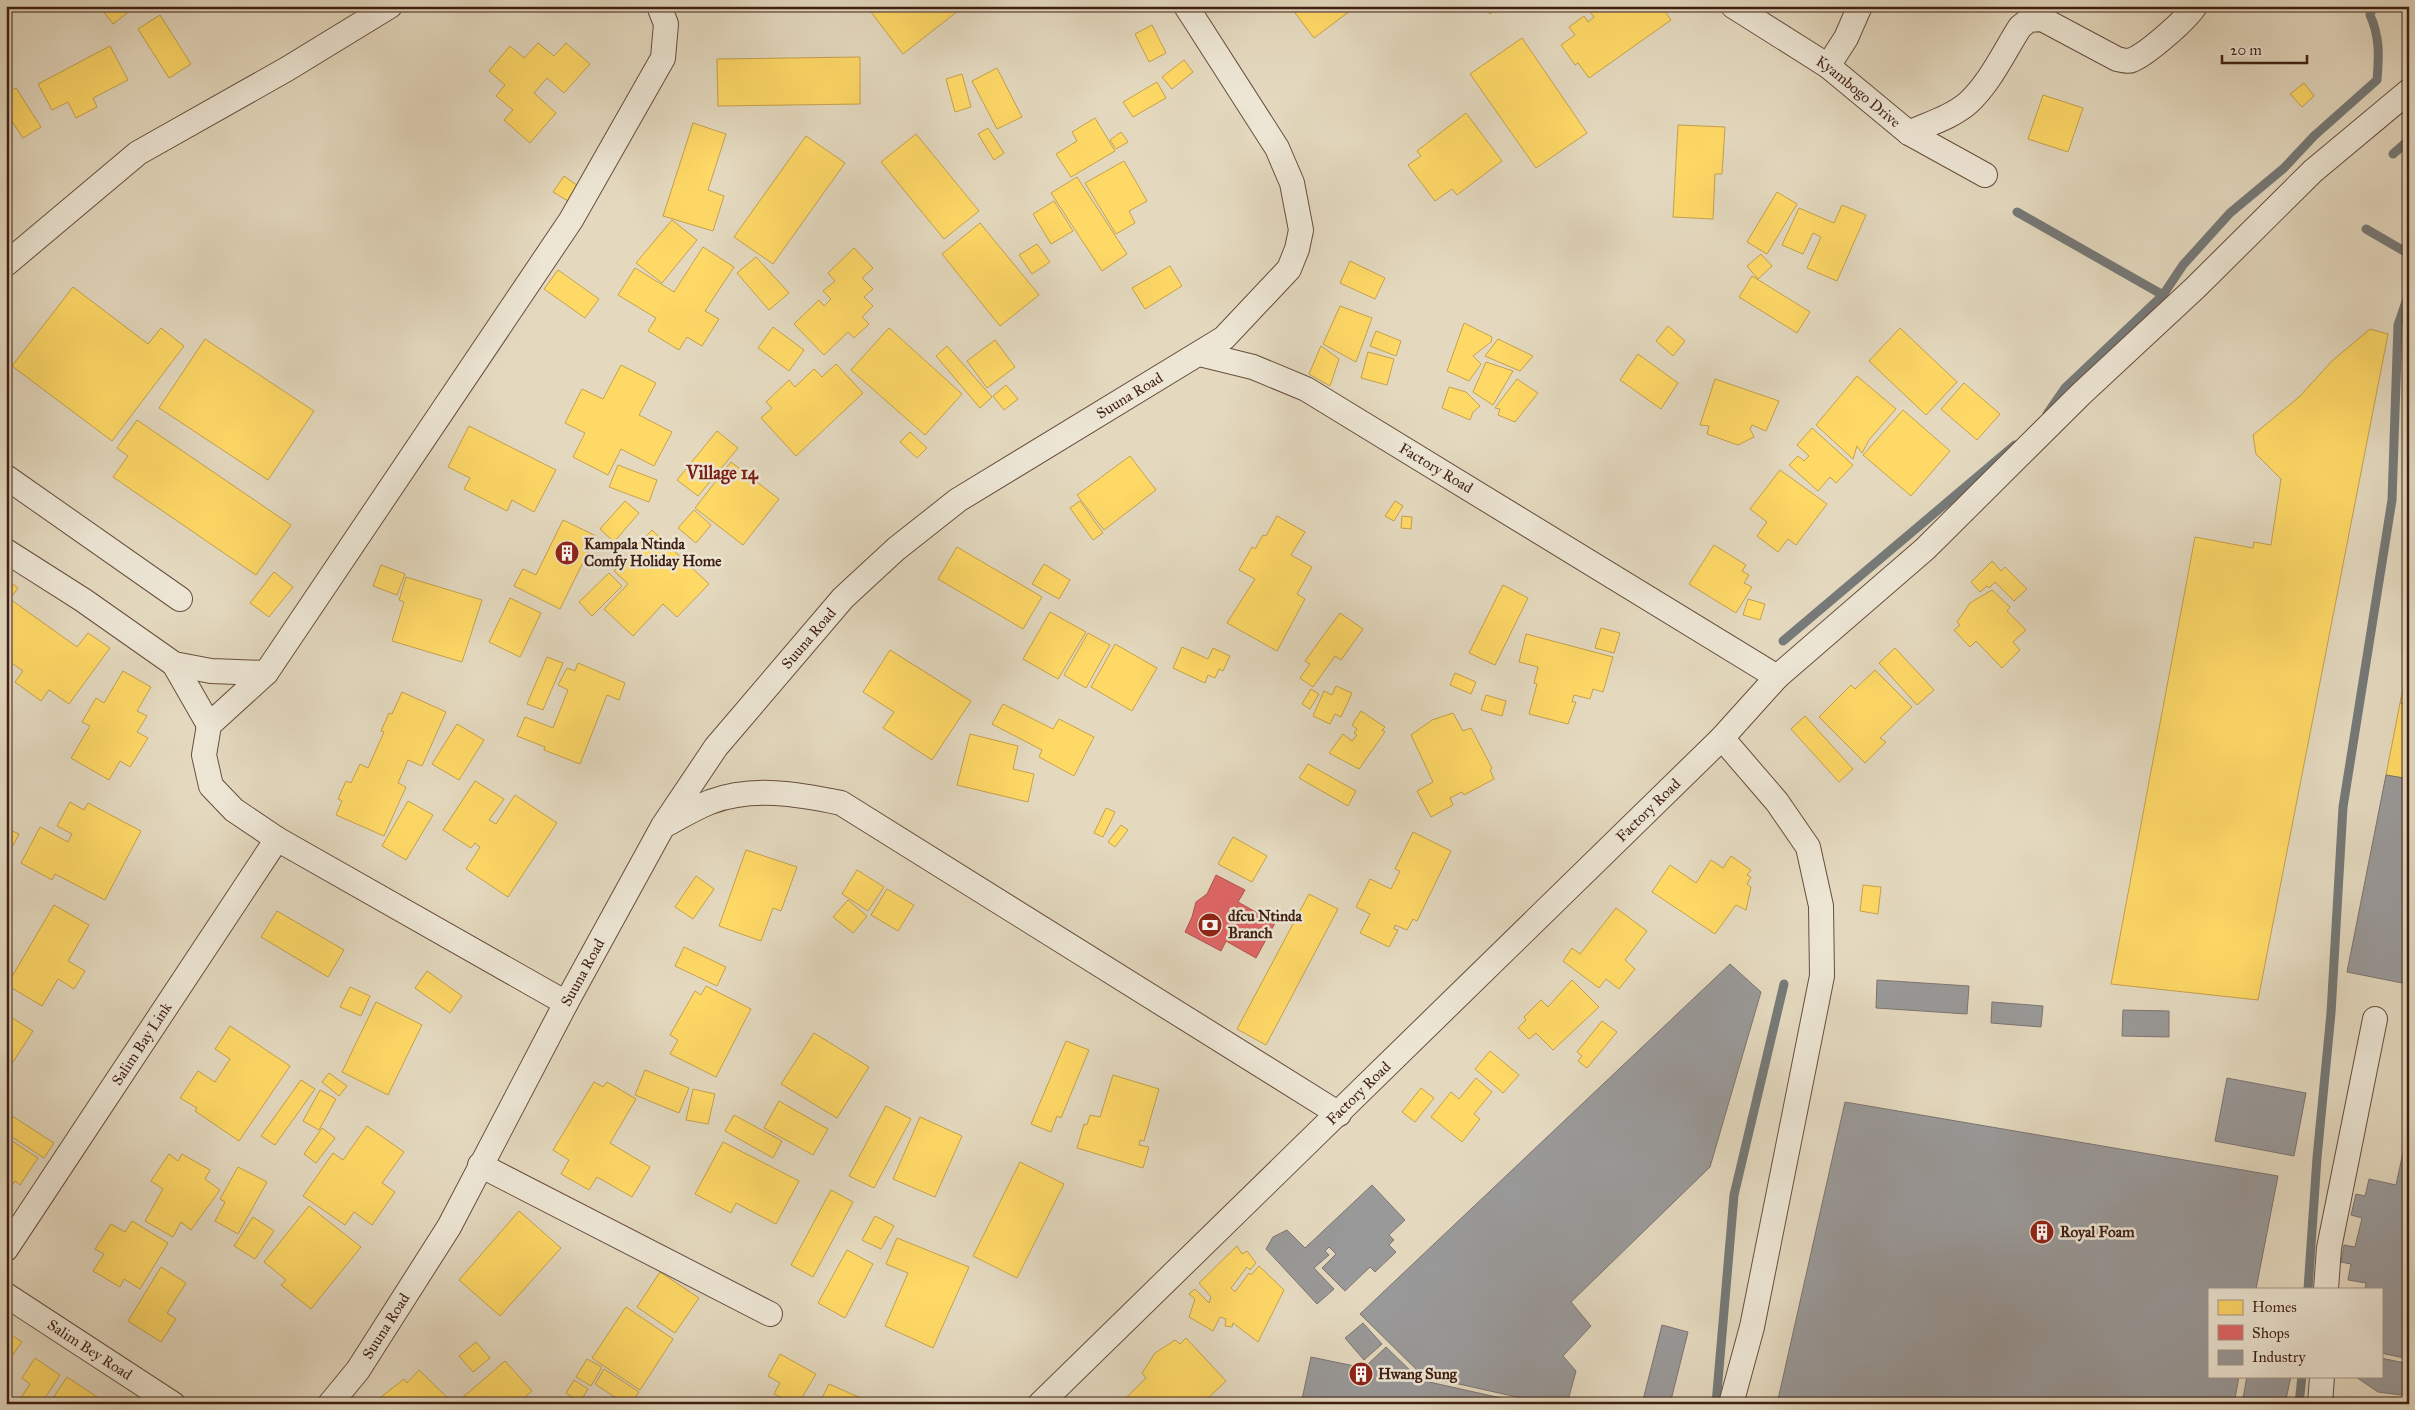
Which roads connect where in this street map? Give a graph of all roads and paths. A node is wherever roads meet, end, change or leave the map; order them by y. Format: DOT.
graph roads {
  1 [pos="390,6"];
  2 [pos="659,6"];
  3 [pos="1186,6"];
  4 [pos="1733,6"];
  5 [pos="1860,6"];
  6 [pos="2195,6"];
  7 [pos="1828,66"];
  8 [pos="2409,91"];
  9 [pos="1909,133"];
  10 [pos="1985,175"];
  11 [pos="6,264"];
  12 [pos="1200,354"];
  13 [pos="6,477"];
  14 [pos="6,550"];
  15 [pos="180,598"];
  16 [pos="174,664"];
  17 [pos="266,672"];
  18 [pos="1777,677"];
  19 [pos="209,726"];
  20 [pos="1722,738"];
  21 [pos="663,826"];
  22 [pos="277,839"];
  23 [pos="566,1003"];
  24 [pos="2375,1019"];
  25 [pos="1339,1114"];
  26 [pos="480,1165"];
  27 [pos="6,1249"];
  28 [pos="2326,1288"];
  29 [pos="6,1294"];
  30 [pos="770,1314"];
  31 [pos="2322,1378"];
  32 [pos="173,1404"];
  33 [pos="330,1404"];
  34 [pos="1040,1404"];
  35 [pos="1731,1404"];
  36 [pos="2320,1404"];
  1 -- 11 [label="street"];
  2 -- 17 [label="street"];
  3 -- 12 [label="street, Suuna Road"];
  4 -- 7 [label="street, Kyambogo Drive"];
  5 -- 7 [label="street"];
  6 -- 9 [label="street"];
  7 -- 9 [label="street, Kyambogo Drive"];
  8 -- 18 [label="street"];
  9 -- 10 [label="street, Kyambogo Drive"];
  12 -- 18 [label="street, Factory Road"];
  12 -- 21 [label="street, Suuna Road"];
  13 -- 15 [label="street"];
  14 -- 16 [label="street"];
  16 -- 17 [label="street"];
  16 -- 19 [label="street"];
  17 -- 19 [label="street"];
  18 -- 20 [label="street, Factory Road"];
  19 -- 22 [label="street"];
  20 -- 25 [label="street, Factory Road"];
  20 -- 35 [label="street"];
  21 -- 23 [label="street, Suuna Road"];
  21 -- 25 [label="street"];
  22 -- 23 [label="street"];
  22 -- 27 [label="street, Salim Bay Link"];
  23 -- 26 [label="street, Suuna Road"];
  24 -- 28 [label="street"];
  25 -- 34 [label="street, Factory Road"];
  26 -- 30 [label="street"];
  26 -- 33 [label="street, Suuna Road"];
  29 -- 32 [label="street, Salim Bey Road"];
  31 -- 36 [label="street"];
}
